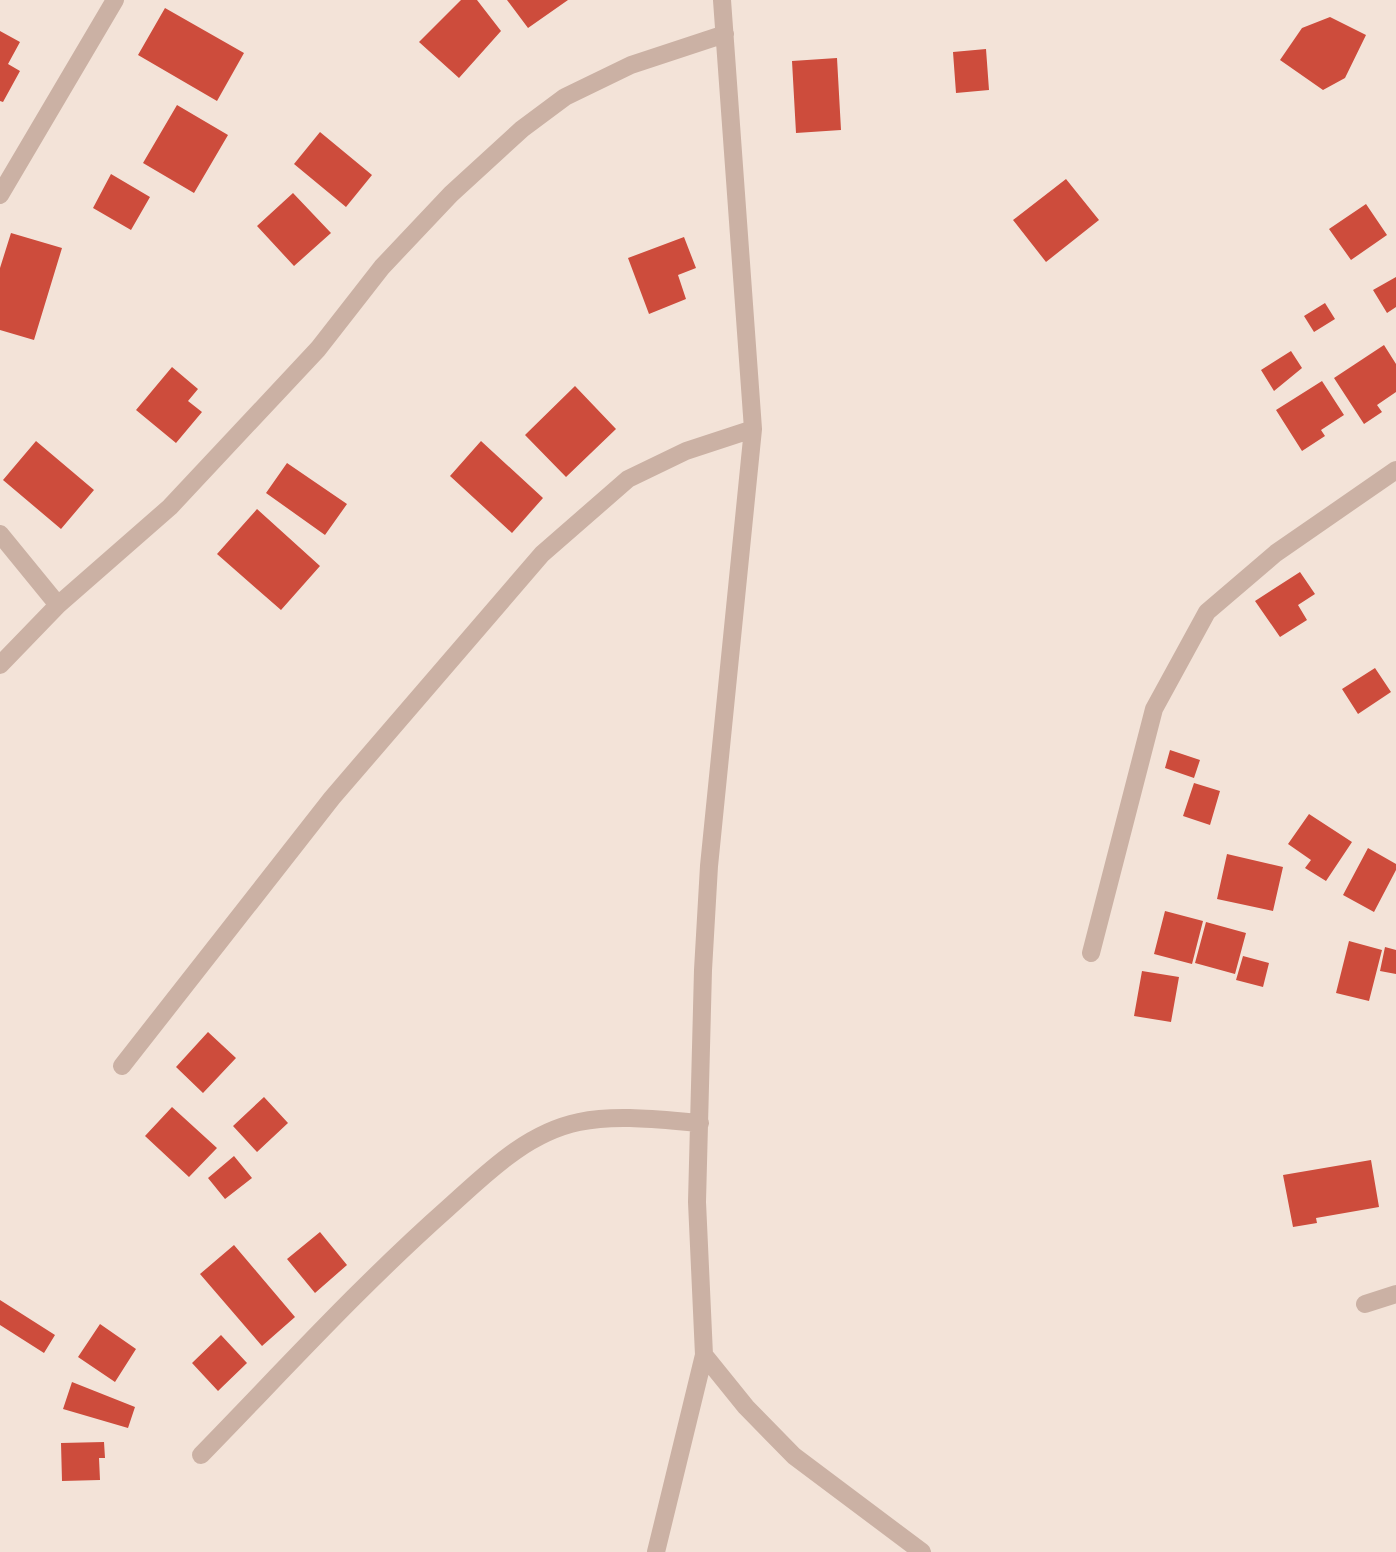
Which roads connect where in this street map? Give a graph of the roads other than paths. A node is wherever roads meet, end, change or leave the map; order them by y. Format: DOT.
graph roads {
  1 [pos="115,0"];
  2 [pos="722,0"];
  3 [pos="724,34"];
  4 [pos="0,195"];
  5 [pos="753,429"];
  6 [pos="1396,470"];
  7 [pos="0,534"];
  8 [pos="58,605"];
  9 [pos="0,665"];
  10 [pos="1091,953"];
  11 [pos="122,1066"];
  12 [pos="700,1123"];
  13 [pos="1396,1294"];
  14 [pos="1365,1304"];
  15 [pos="704,1355"];
  16 [pos="201,1455"];
  17 [pos="656,1552"];
  18 [pos="922,1552"];
  1 -- 4 [label="street"];
  2 -- 3 [label="street"];
  3 -- 5 [label="street"];
  3 -- 8 [label="street"];
  5 -- 11 [label="street"];
  5 -- 12 [label="street"];
  6 -- 10 [label="street"];
  7 -- 8 [label="street"];
  8 -- 9 [label="street"];
  12 -- 15 [label="street"];
  12 -- 16 [label="street"];
  13 -- 14 [label="street"];
  15 -- 17 [label="street"];
  15 -- 18 [label="street"];
}
